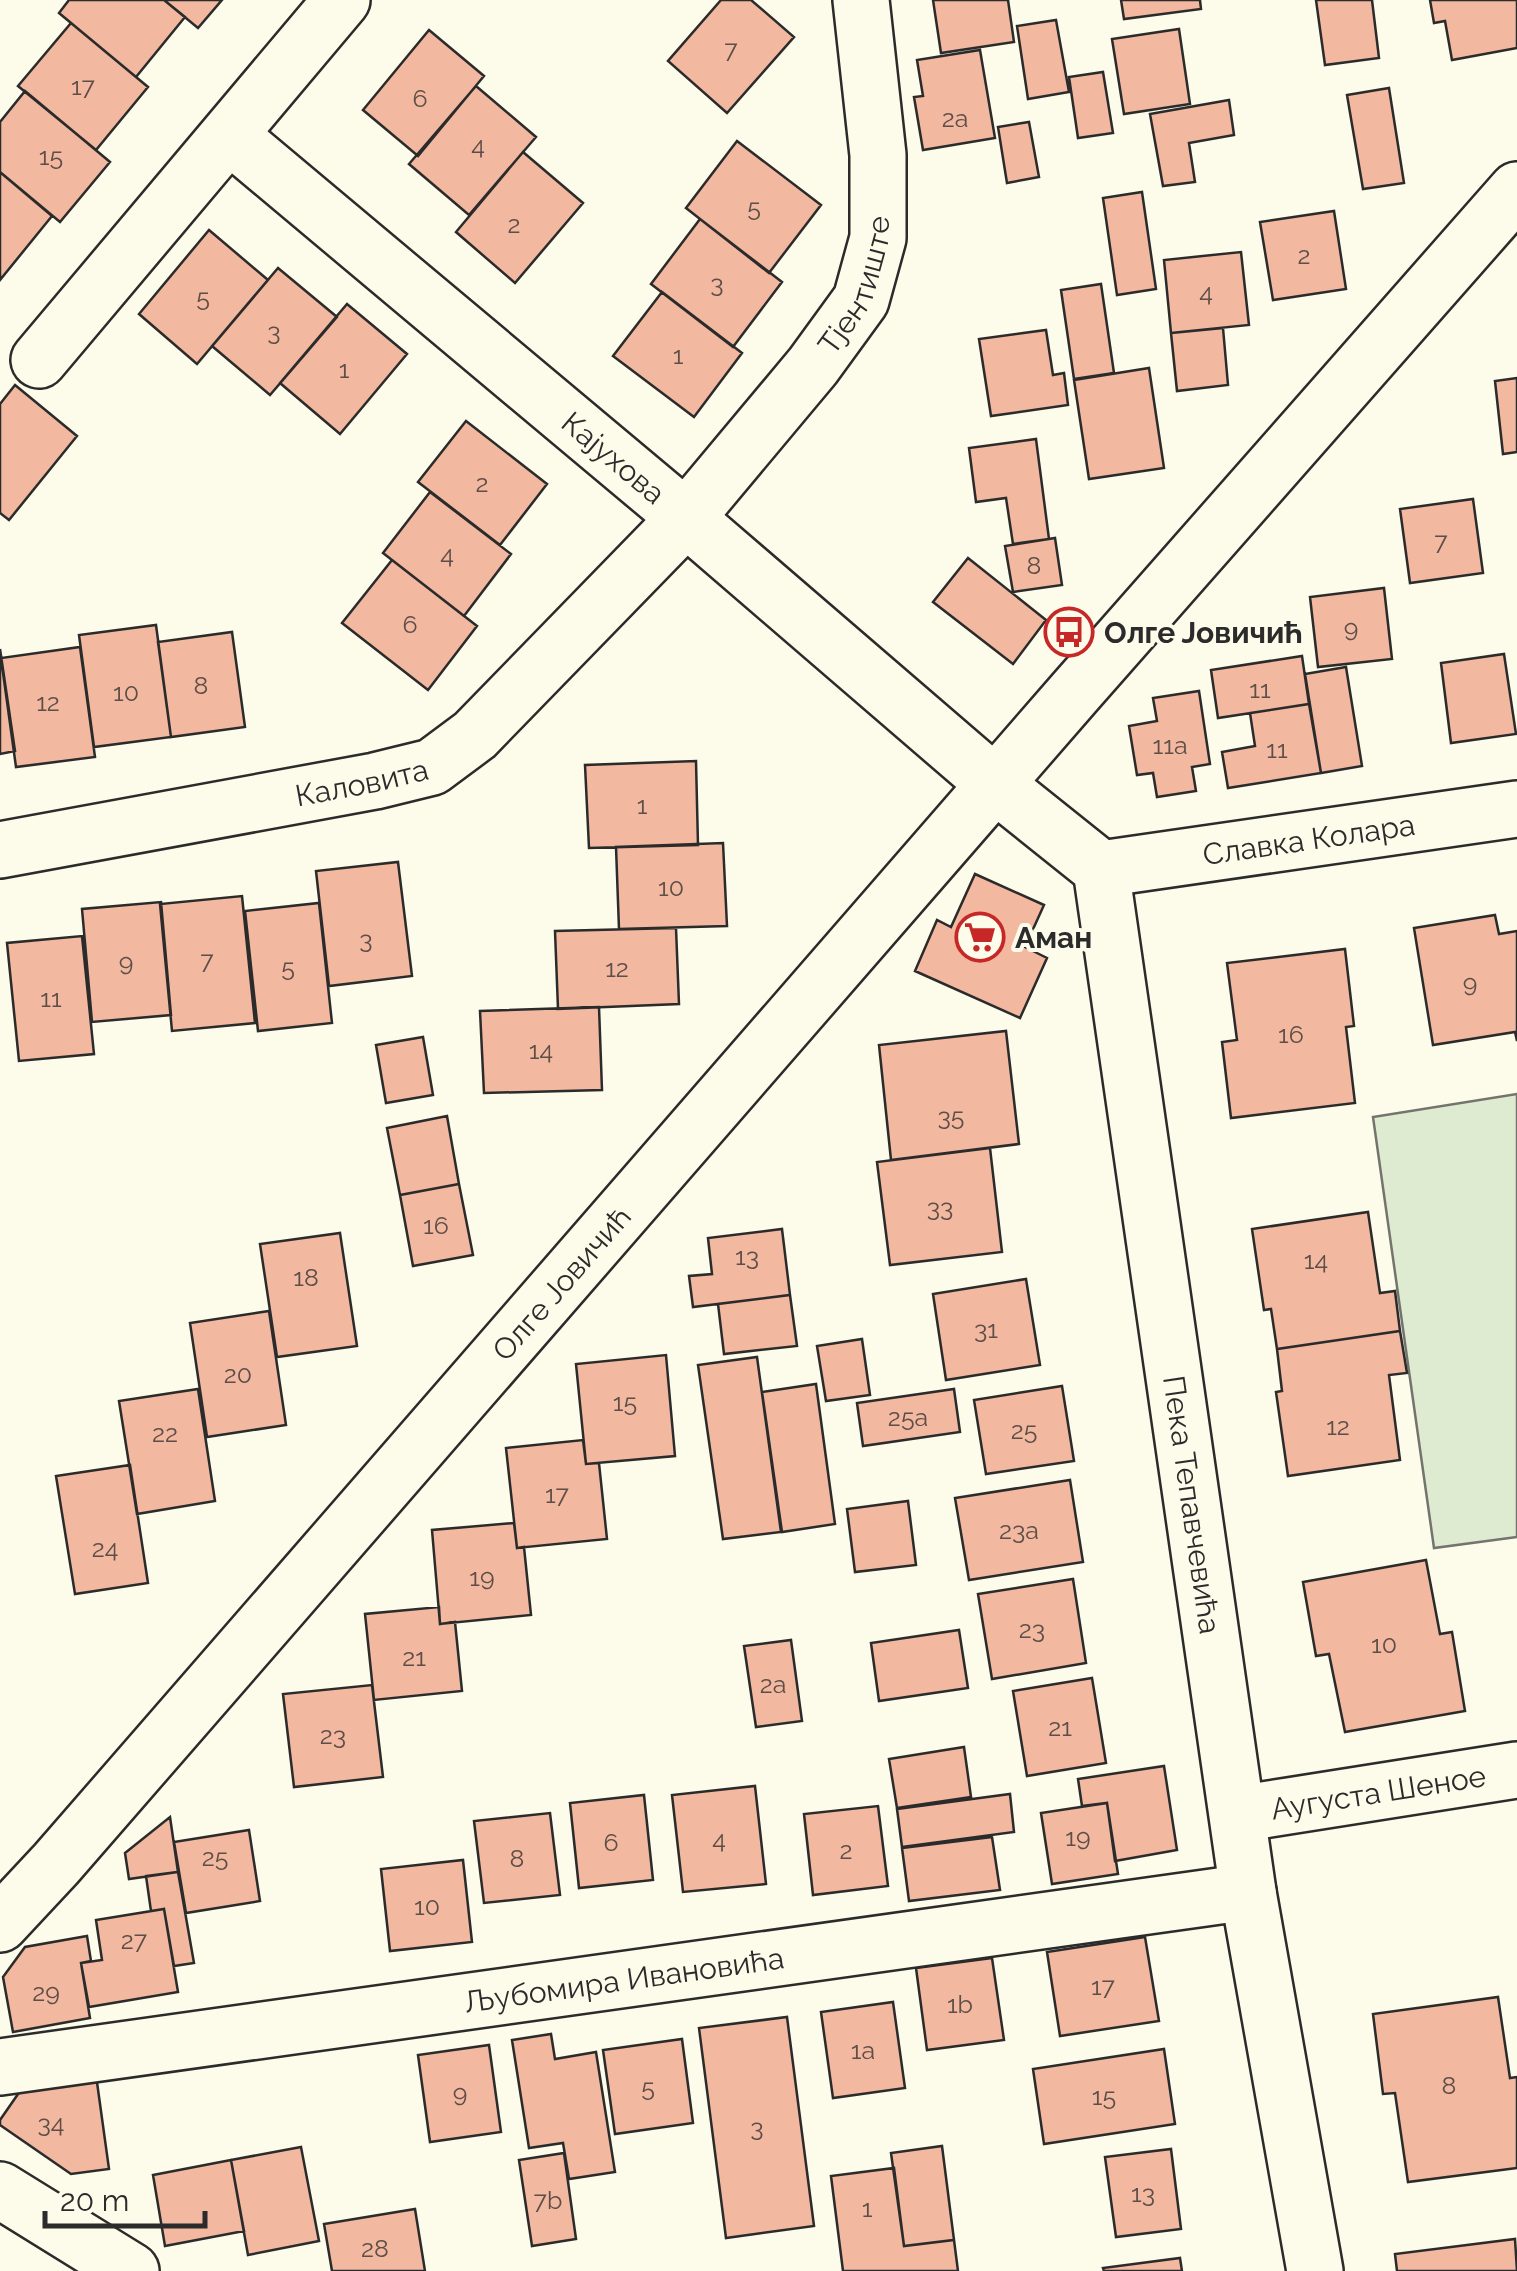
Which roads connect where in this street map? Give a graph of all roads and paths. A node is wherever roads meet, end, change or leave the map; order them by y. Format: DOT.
graph roads {
  1 [pos="342,0"];
  2 [pos="861,0"];
  3 [pos="230,135"];
  4 [pos="1517,190"];
  5 [pos="39,360"];
  6 [pos="686,518"];
  7 [pos="996,784"];
  8 [pos="1517,809"];
  9 [pos="0,850"];
  10 [pos="1101,869"];
  11 [pos="1517,1770"];
  12 [pos="1238,1814"];
  13 [pos="1248,1892"];
  14 [pos="0,1924"];
  15 [pos="0,2067"];
  16 [pos="0,2190"];
  17 [pos="131,2271"];
  18 [pos="1315,2271"];
  1 -- 3 [label="street"];
  2 -- 6 [label="street, Тјентиште"];
  3 -- 5 [label="street"];
  3 -- 6 [label="street, Кајухова"];
  4 -- 7 [label="street, Олге Јовичић"];
  6 -- 7 [label="street, Кајухова"];
  6 -- 9 [label="street, Каловита"];
  7 -- 10 [label="street"];
  7 -- 14 [label="street, Олге Јовичић"];
  8 -- 10 [label="street, Славка Колара"];
  10 -- 12 [label="street, Пека Тепавчевића"];
  11 -- 12 [label="street, Аугуста Шеное"];
  12 -- 13 [label="street, Пека Тепавчевића"];
  13 -- 15 [label="street, Љубомира Ивановића"];
  13 -- 18 [label="street, Пека Тепавчевића"];
  16 -- 17 [label="street"];
}
